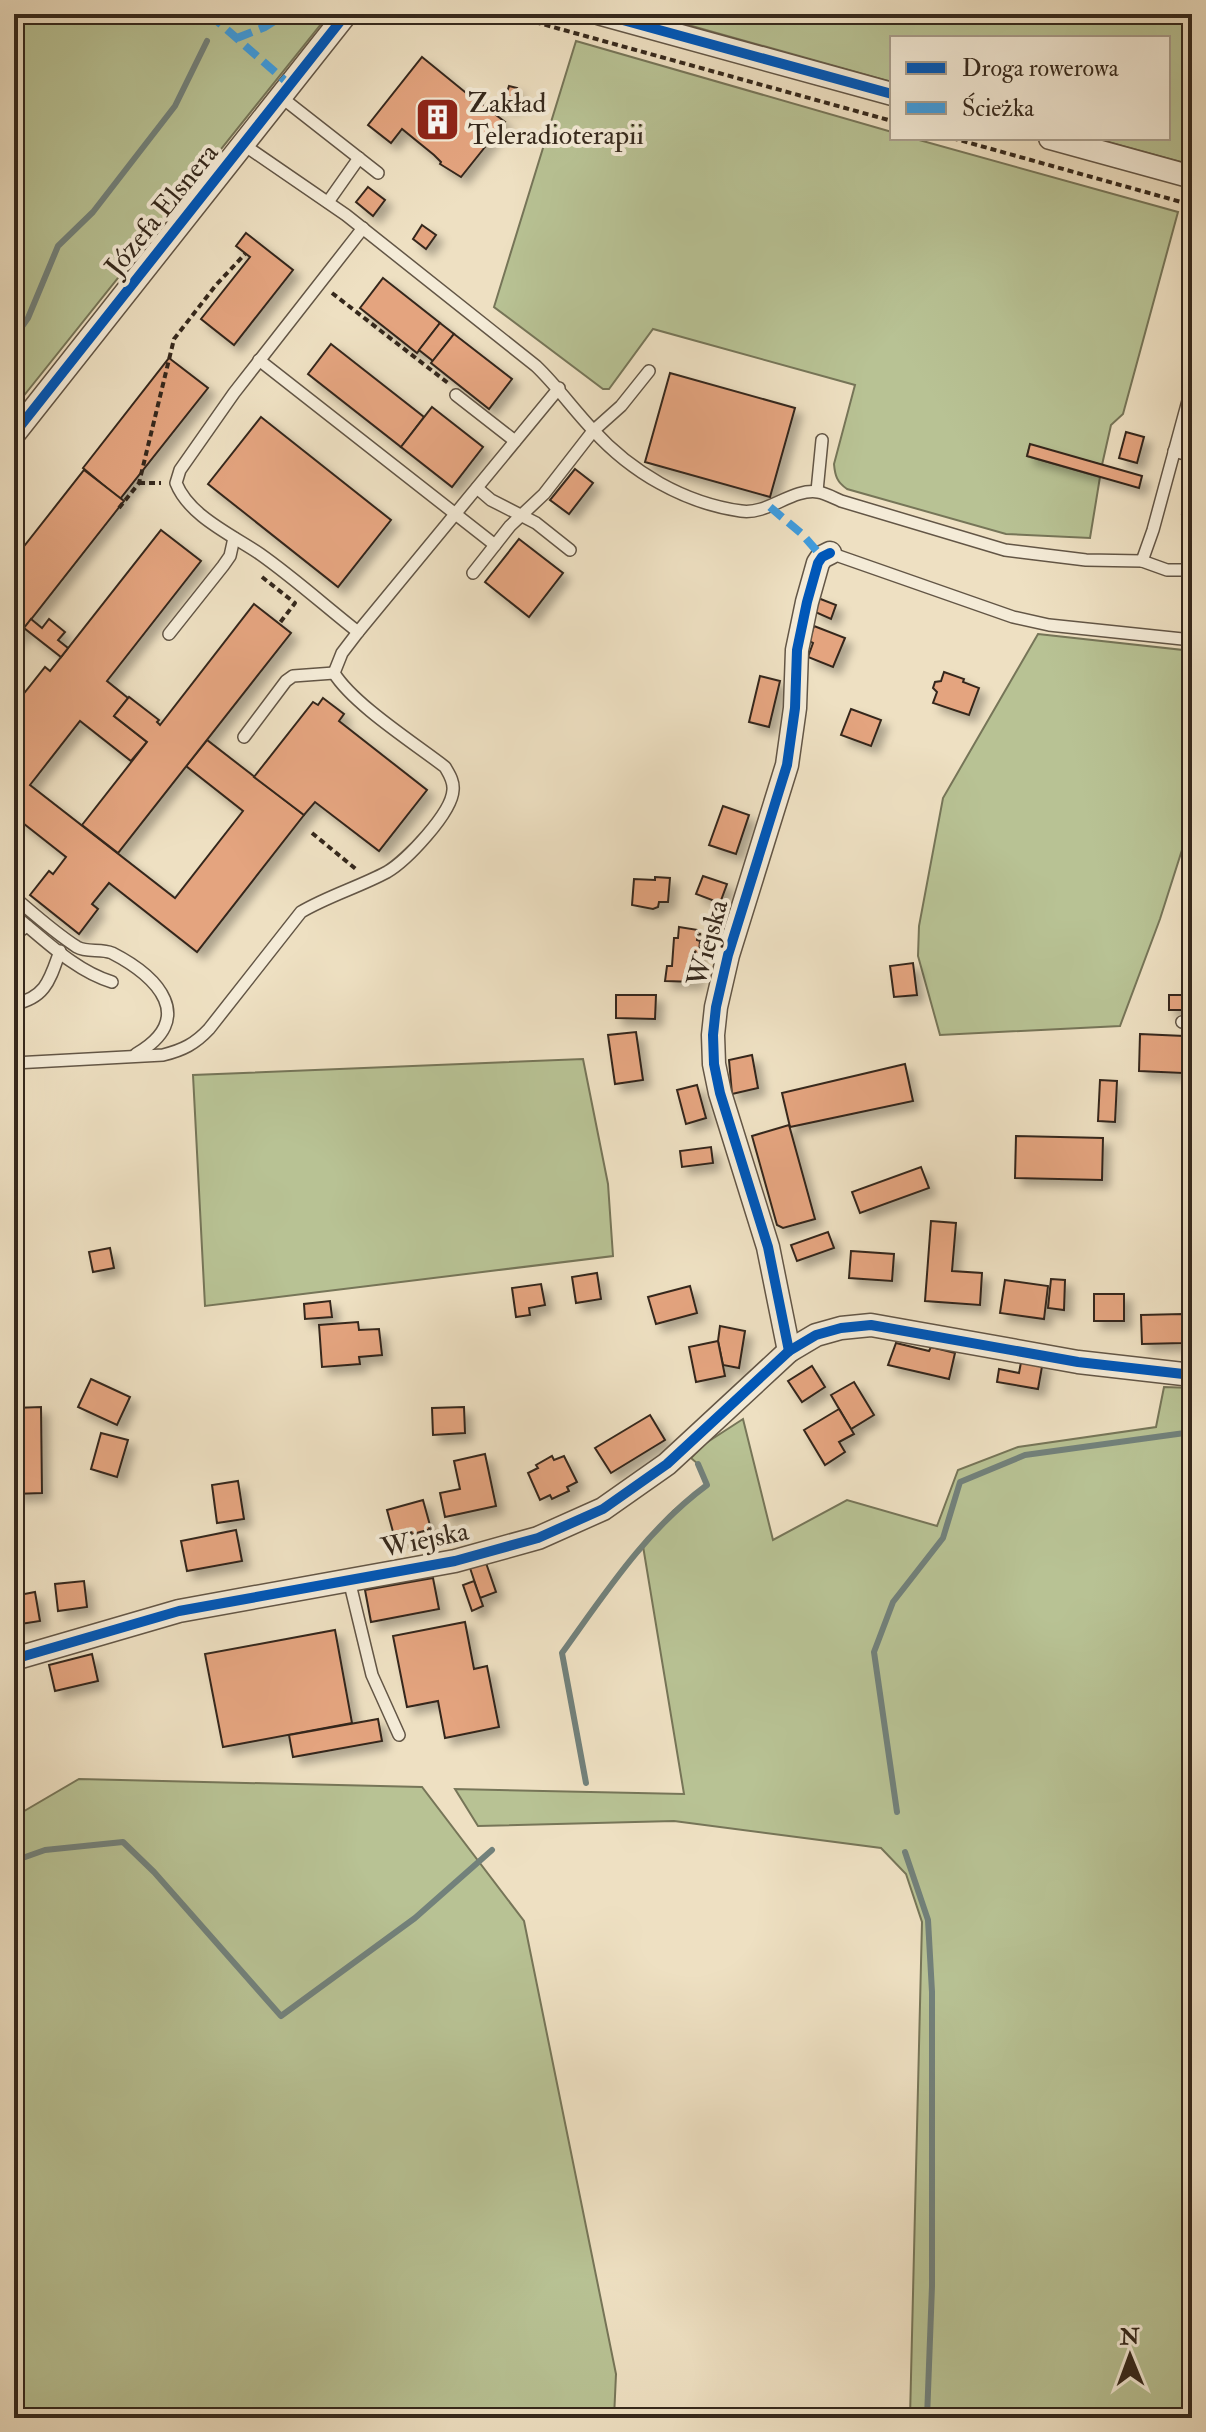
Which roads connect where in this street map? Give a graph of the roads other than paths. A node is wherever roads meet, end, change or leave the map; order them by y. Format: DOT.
graph roads {
  1 [pos="346,14"];
  2 [pos="601,14"];
  3 [pos="890,93"];
  4 [pos="281,97"];
  5 [pos="1057,140"];
  6 [pos="244,145"];
  7 [pos="359,158"];
  8 [pos="378,173"];
  9 [pos="1192,177"];
  10 [pos="328,202"];
  11 [pos="363,228"];
  12 [pos="259,360"];
  13 [pos="649,371"];
  14 [pos="1192,386"];
  15 [pos="559,388"];
  16 [pos="456,395"];
  17 [pos="593,431"];
  18 [pos="14,434"];
  19 [pos="822,440"];
  20 [pos="515,441"];
  21 [pos="1174,451"];
  22 [pos="1192,456"];
  23 [pos="477,488"];
  24 [pos="817,491"];
  25 [pos="454,514"];
  26 [pos="522,514"];
  27 [pos="234,538"];
  28 [pos="495,545"];
  29 [pos="570,550"];
  30 [pos="830,553"];
  31 [pos="1142,561"];
  32 [pos="1192,570"];
  33 [pos="473,573"];
  34 [pos="358,632"];
  35 [pos="169,634"];
  36 [pos="1192,640"];
  37 [pos="334,673"];
  38 [pos="244,737"];
  39 [pos="14,897"];
  40 [pos="14,915"];
  41 [pos="27,926"];
  42 [pos="14,935"];
  43 [pos="60,951"];
  44 [pos="112,982"];
  45 [pos="14,1004"];
  46 [pos="132,1057"];
  47 [pos="14,1063"];
  48 [pos="789,1351"];
  49 [pos="1192,1375"];
  50 [pos="349,1580"];
  51 [pos="14,1659"];
  52 [pos="399,1735"];
  1 -- 4 [label="street, Józefa Elsnera"];
  2 -- 3 [label="street"];
  4 -- 6 [label="street, Józefa Elsnera"];
  4 -- 7 [label="lane"];
  5 -- 9 [label="street"];
  6 -- 10 [label="lane"];
  6 -- 18 [label="street, Józefa Elsnera"];
  7 -- 8 [label="lane"];
  7 -- 10 [label="lane"];
  10 -- 11 [label="lane"];
  11 -- 12 [label="lane"];
  11 -- 15 [label="lane"];
  12 -- 25 [label="lane"];
  12 -- 27 [label="lane"];
  13 -- 17 [label="lane"];
  14 -- 21 [label="lane"];
  15 -- 17 [label="lane"];
  15 -- 20 [label="lane"];
  16 -- 20 [label="lane"];
  17 -- 24 [label="lane"];
  17 -- 26 [label="lane"];
  19 -- 24 [label="lane"];
  20 -- 23 [label="lane"];
  21 -- 22 [label="lane"];
  21 -- 31 [label="lane"];
  23 -- 25 [label="lane"];
  23 -- 26 [label="lane"];
  24 -- 31 [label="lane"];
  25 -- 28 [label="lane"];
  25 -- 34 [label="lane"];
  26 -- 28 [label="lane"];
  26 -- 29 [label="lane"];
  27 -- 34 [label="lane"];
  27 -- 35 [label="lane"];
  28 -- 33 [label="lane"];
  30 -- 36 [label="lane"];
  30 -- 48 [label="street, Wiejska"];
  31 -- 32 [label="lane"];
  34 -- 37 [label="lane"];
  37 -- 38 [label="lane"];
  37 -- 46 [label="lane"];
  39 -- 46 [label="lane"];
  40 -- 41 [label="lane"];
  41 -- 42 [label="lane"];
  41 -- 43 [label="lane"];
  43 -- 44 [label="lane"];
  43 -- 45 [label="lane"];
  46 -- 47 [label="lane"];
  48 -- 49 [label="street, Wiejska"];
  48 -- 50 [label="street, Wiejska"];
  50 -- 51 [label="street, Wiejska"];
  50 -- 52 [label="lane"];
}
